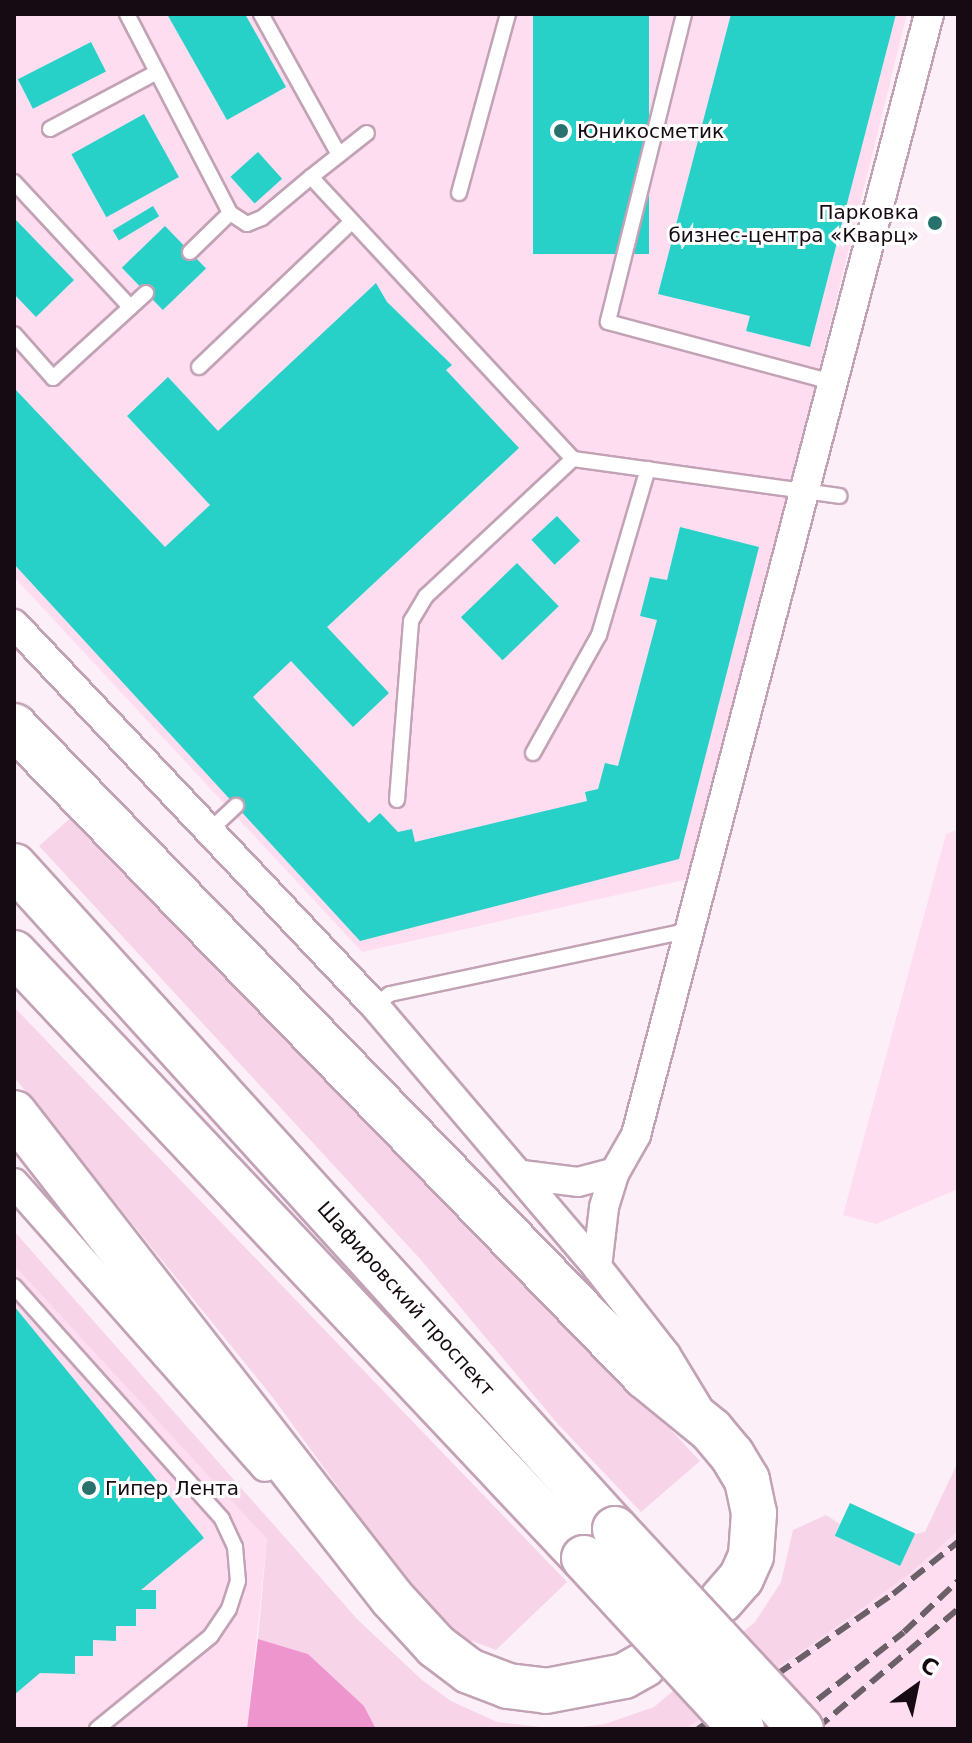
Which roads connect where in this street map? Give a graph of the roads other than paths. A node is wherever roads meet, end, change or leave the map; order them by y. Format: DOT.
graph roads {
  1 [pos="127,14"];
  2 [pos="261,14"];
  3 [pos="508,14"];
  4 [pos="684,14"];
  5 [pos="929,14"];
  6 [pos="157,72"];
  7 [pos="50,129"];
  8 [pos="367,133"];
  9 [pos="339,155"];
  10 [pos="311,177"];
  11 [pos="14,182"];
  12 [pos="459,193"];
  13 [pos="230,213"];
  14 [pos="351,222"];
  15 [pos="190,252"];
  16 [pos="146,293"];
  17 [pos="130,307"];
  18 [pos="14,334"];
  19 [pos="199,367"];
  20 [pos="835,383"];
  21 [pos="573,459"];
  22 [pos="648,469"];
  23 [pos="807,489"];
  24 [pos="839,496"];
  25 [pos="14,624"];
  26 [pos="14,726"];
  27 [pos="533,753"];
  28 [pos="397,800"];
  29 [pos="236,806"];
  30 [pos="209,831"];
  31 [pos="15,867"];
  32 [pos="690,930"];
  33 [pos="14,953"];
  34 [pos="375,1006"];
  35 [pos="14,1113"];
  36 [pos="615,1172"];
  37 [pos="522,1175"];
  38 [pos="14,1183"];
  39 [pos="597,1267"];
  40 [pos="14,1286"];
  41 [pos="711,1430"];
  42 [pos="600,1543"];
  43 [pos="392,1598"];
  44 [pos="721,1601"];
  45 [pos="644,1665"];
  46 [pos="97,1729"];
  47 [pos="742,1729"];
  48 [pos="801,1729"];
  1 -- 6 [label="lane"];
  2 -- 9 [label="lane"];
  3 -- 12 [label="lane"];
  4 -- 20 [label="lane"];
  5 -- 20 [label="street"];
  6 -- 7 [label="lane"];
  6 -- 13 [label="lane"];
  8 -- 9 [label="lane"];
  9 -- 10 [label="lane"];
  10 -- 13 [label="lane"];
  10 -- 14 [label="lane"];
  11 -- 17 [label="lane"];
  13 -- 15 [label="lane"];
  14 -- 19 [label="lane"];
  14 -- 21 [label="lane"];
  16 -- 17 [label="lane"];
  17 -- 18 [label="lane"];
  20 -- 23 [label="street"];
  21 -- 22 [label="lane"];
  21 -- 28 [label="lane"];
  22 -- 23 [label="lane"];
  22 -- 27 [label="lane"];
  23 -- 24 [label="lane"];
  23 -- 32 [label="street"];
  25 -- 30 [label="street"];
  26 -- 41 [label="main road"];
  29 -- 30 [label="lane"];
  30 -- 34 [label="street"];
  31 -- 42 [label="main road, Шафировский проспект"];
  32 -- 34 [label="lane"];
  32 -- 36 [label="street"];
  33 -- 42 [label="main road, Шафировский проспект"];
  34 -- 37 [label="street"];
  35 -- 43 [label="main road"];
  36 -- 37 [label="street"];
  36 -- 39 [label="street"];
  37 -- 39 [label="street"];
  38 -- 43 [label="street"];
  39 -- 41 [label="street"];
  40 -- 46 [label="lane"];
  41 -- 44 [label="main road"];
  42 -- 47 [label="main road, Шафировский проспект, bridge"];
  42 -- 48 [label="main road, Шафировский проспект, bridge"];
  43 -- 45 [label="main road"];
}
